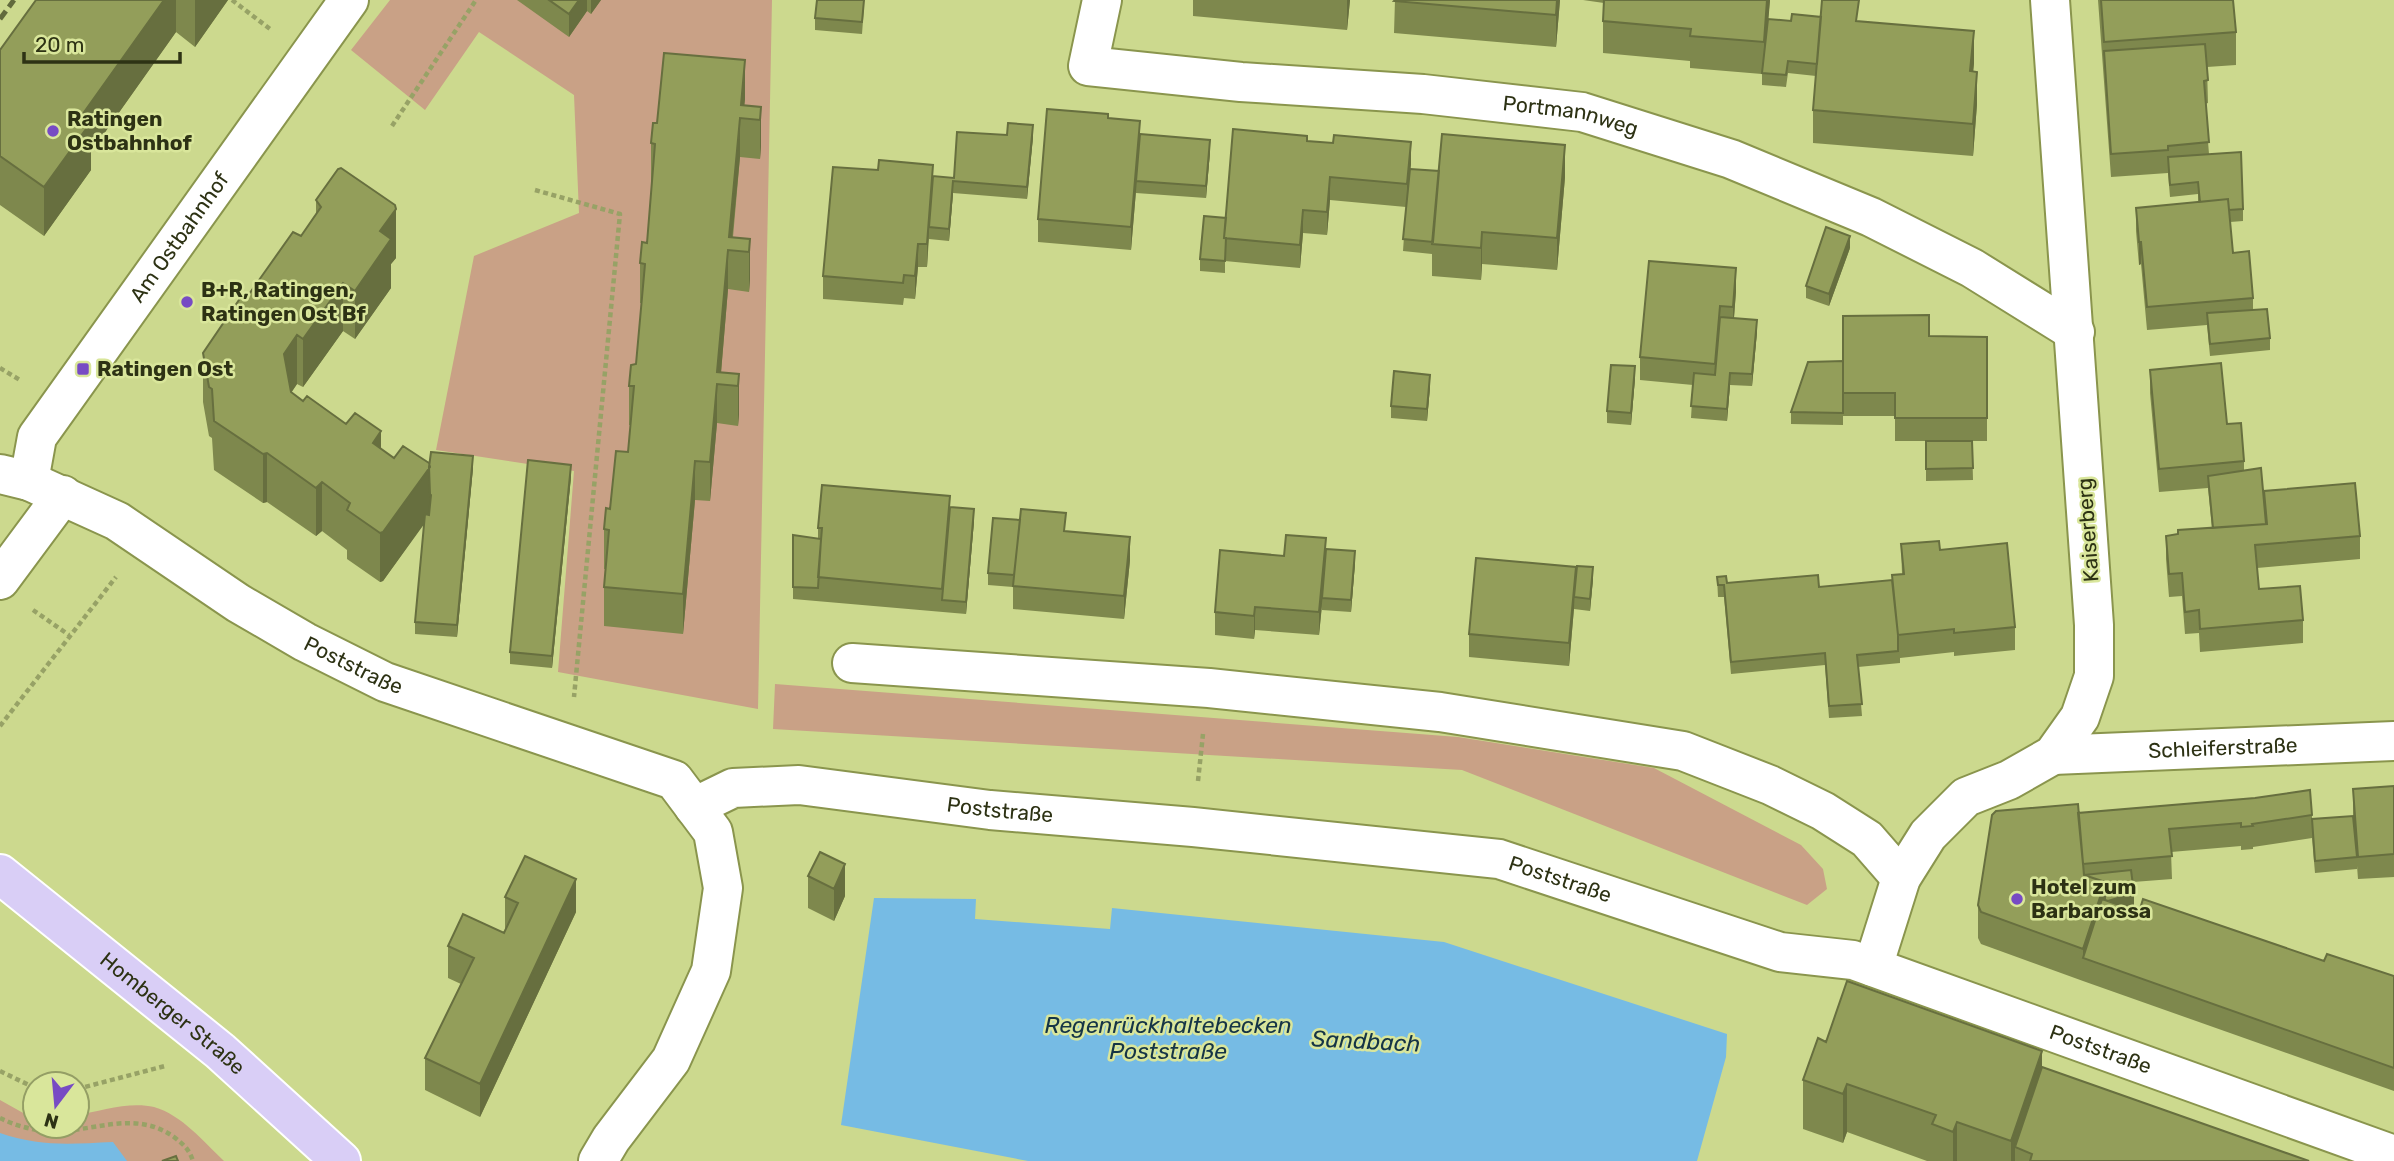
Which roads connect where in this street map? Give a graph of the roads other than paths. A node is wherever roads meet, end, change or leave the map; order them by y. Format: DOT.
graph roads {
  1 [pos="349,0"];
  2 [pos="1102,0"];
  3 [pos="2050,0"];
  4 [pos="2075,332"];
  5 [pos="14,478"];
  6 [pos="64,495"];
  7 [pos="0,580"];
  8 [pos="852,663"];
  9 [pos="2394,741"];
  10 [pos="2053,755"];
  11 [pos="694,807"];
  12 [pos="1901,878"];
  13 [pos="8,880"];
  14 [pos="1863,963"];
  15 [pos="2394,1155"];
  16 [pos="341,1161"];
  17 [pos="598,1161"];
  1 -- 5 [label="street, Am Ostbahnhof"];
  2 -- 4 [label="street, Portmannweg"];
  3 -- 4 [label="street, Kaiserberg"];
  4 -- 10 [label="street, Kaiserberg"];
  5 -- 6 [label="street, Poststraße"];
  6 -- 7 [label="street"];
  6 -- 11 [label="street, Poststraße"];
  8 -- 12 [label="street"];
  9 -- 10 [label="street, Schleiferstraße"];
  10 -- 12 [label="street, Kaiserberg"];
  11 -- 14 [label="street, Poststraße"];
  11 -- 17 [label="street, Poststraße"];
  12 -- 14 [label="street, Kaiserberg"];
  13 -- 16 [label="main road, Homberger Straße"];
  14 -- 15 [label="street, Poststraße"];
}
